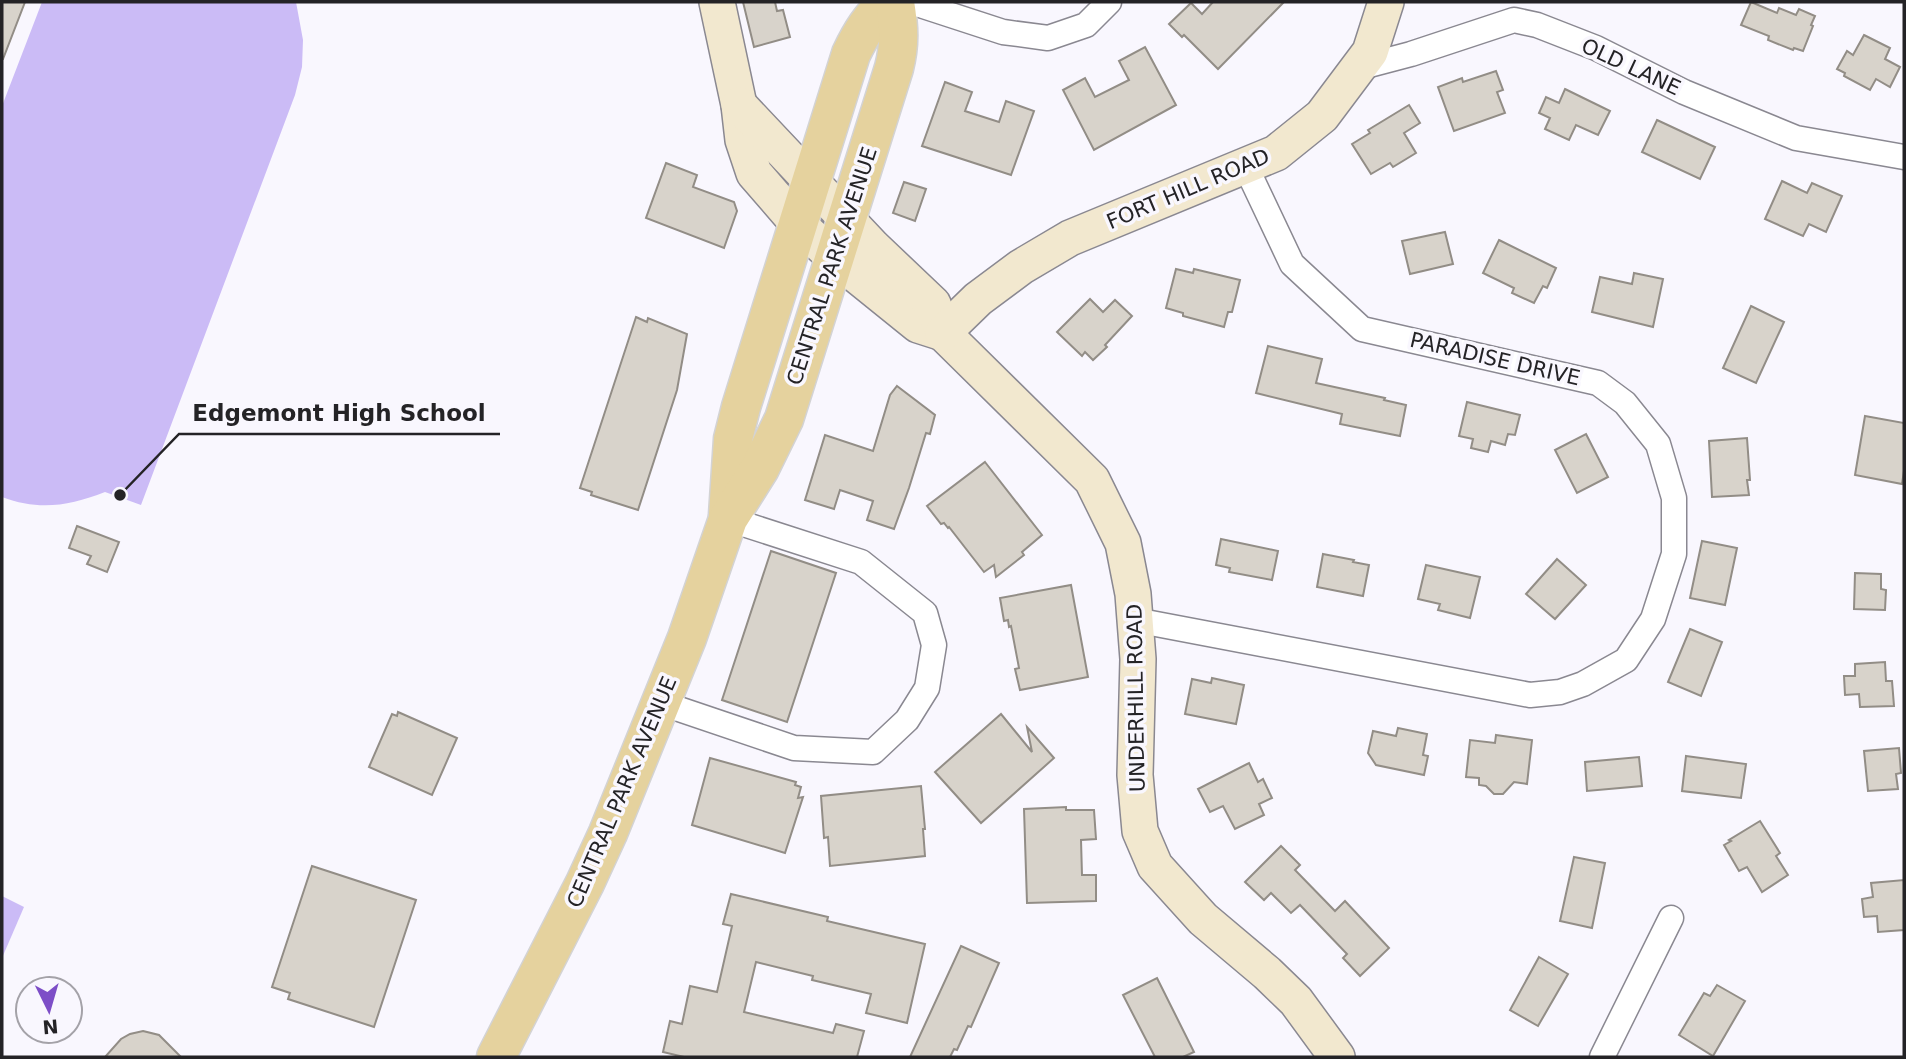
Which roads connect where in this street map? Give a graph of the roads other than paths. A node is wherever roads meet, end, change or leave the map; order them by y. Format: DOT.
graph roads {
  1 [pos="717,2"];
  2 [pos="888,2"];
  3 [pos="895,2"];
  4 [pos="911,2"];
  5 [pos="1109,2"];
  6 [pos="1386,2"];
  7 [pos="1358,68"];
  8 [pos="738,106"];
  9 [pos="1904,158"];
  10 [pos="1246,167"];
  11 [pos="811,183"];
  12 [pos="847,220"];
  13 [pos="799,225"];
  14 [pos="835,258"];
  15 [pos="943,333"];
  16 [pos="727,519"];
  17 [pos="1135,620"];
  18 [pos="661,703"];
  19 [pos="1671,918"];
  20 [pos="496,1057"];
  21 [pos="1337,1057"];
  22 [pos="1602,1057"];
  1 -- 8 [label="street, UNDERHILL ROAD"];
  2 -- 11 [label="main road, CENTRAL PARK AVENUE"];
  3 -- 12 [label="main road, CENTRAL PARK AVENUE"];
  4 -- 5 [label="street"];
  6 -- 7 [label="street, FORT HILL ROAD"];
  7 -- 9 [label="street, OLD LANE"];
  7 -- 10 [label="street, FORT HILL ROAD"];
  8 -- 11 [label="street, UNDERHILL ROAD"];
  8 -- 13 [label="street, UNDERHILL ROAD"];
  10 -- 15 [label="street, FORT HILL ROAD"];
  10 -- 17 [label="street, PARADISE DRIVE"];
  11 -- 12 [label="street, UNDERHILL ROAD"];
  11 -- 13 [label="main road, CENTRAL PARK AVENUE"];
  12 -- 14 [label="main road, CENTRAL PARK AVENUE"];
  12 -- 15 [label="street, UNDERHILL ROAD"];
  13 -- 14 [label="street, UNDERHILL ROAD"];
  13 -- 16 [label="main road, CENTRAL PARK AVENUE"];
  14 -- 15 [label="street, UNDERHILL ROAD"];
  14 -- 16 [label="main road, CENTRAL PARK AVENUE"];
  15 -- 17 [label="street, UNDERHILL ROAD"];
  16 -- 18 [label="main road, CENTRAL PARK AVENUE"];
  16 -- 18 [label="street"];
  17 -- 21 [label="street, UNDERHILL ROAD"];
  18 -- 20 [label="main road, CENTRAL PARK AVENUE"];
  19 -- 22 [label="street"];
}
